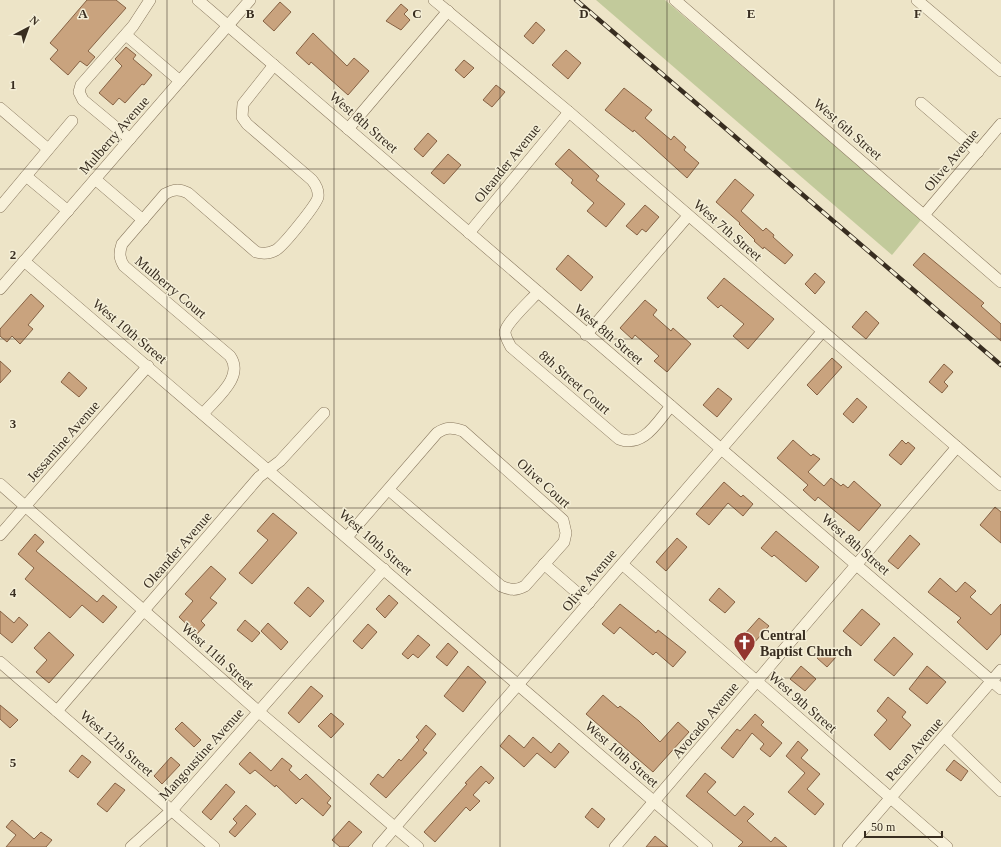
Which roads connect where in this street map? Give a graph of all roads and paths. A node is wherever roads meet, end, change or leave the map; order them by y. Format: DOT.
graph roads {
  1 [pos="150,0"];
  2 [pos="198,0"];
  3 [pos="250,0"];
  4 [pos="434,0"];
  5 [pos="675,0"];
  6 [pos="917,0"];
  7 [pos="448,11"];
  8 [pos="228,25"];
  9 [pos="126,35"];
  10 [pos="274,65"];
  11 [pos="1001,71"];
  12 [pos="180,81"];
  13 [pos="921,103"];
  14 [pos="0,108"];
  15 [pos="569,112"];
  16 [pos="72,121"];
  17 [pos="1001,124"];
  18 [pos="348,129"];
  19 [pos="130,139"];
  20 [pos="48,149"];
  21 [pos="978,152"];
  22 [pos="26,176"];
  23 [pos="95,179"];
  24 [pos="0,207"];
  25 [pos="68,211"];
  26 [pos="924,215"];
  27 [pos="688,216"];
  28 [pos="143,220"];
  29 [pos="469,233"];
  30 [pos="24,261"];
  31 [pos="1001,282"];
  32 [pos="0,290"];
  33 [pos="538,292"];
  34 [pos="822,332"];
  35 [pos="586,334"];
  36 [pos="148,366"];
  37 [pos="671,406"];
  38 [pos="324,412"];
  39 [pos="203,414"];
  40 [pos="957,447"];
  41 [pos="722,449"];
  42 [pos="269,470"];
  43 [pos="0,484"];
  44 [pos="1001,485"];
  45 [pos="388,490"];
  46 [pos="26,506"];
  47 [pos="0,536"];
  48 [pos="347,537"];
  49 [pos="544,564"];
  50 [pos="622,564"];
  51 [pos="858,565"];
  52 [pos="384,569"];
  53 [pos="589,603"];
  54 [pos="144,611"];
  55 [pos="0,662"];
  56 [pos="1001,670"];
  57 [pos="757,681"];
  58 [pos="992,681"];
  59 [pos="519,685"];
  60 [pos="1001,689"];
  61 [pos="57,711"];
  62 [pos="259,712"];
  63 [pos="944,736"];
  64 [pos="1001,791"];
  65 [pos="891,798"];
  66 [pos="654,802"];
  67 [pos="172,810"];
  68 [pos="395,828"];
  69 [pos="131,847"];
  70 [pos="214,847"];
  71 [pos="378,847"];
  72 [pos="418,847"];
  73 [pos="615,847"];
  74 [pos="707,847"];
  75 [pos="848,847"];
  76 [pos="947,847"];
  1 -- 9 [label="street"];
  2 -- 8 [label="street, West 8th Street"];
  3 -- 8 [label="street, Mulberry Avenue"];
  4 -- 7 [label="street, West 7th Street"];
  5 -- 26 [label="street, West 6th Street"];
  6 -- 11 [label="street"];
  7 -- 15 [label="street, West 7th Street"];
  7 -- 18 [label="street"];
  8 -- 10 [label="street, West 8th Street"];
  8 -- 12 [label="street, Mulberry Avenue"];
  9 -- 12 [label="street"];
  9 -- 19 [label="street"];
  10 -- 18 [label="street, West 8th Street"];
  10 -- 28 [label="street, Mulberry Court"];
  12 -- 19 [label="street, Mulberry Avenue"];
  13 -- 21 [label="street"];
  14 -- 20 [label="street"];
  15 -- 27 [label="street, West 7th Street"];
  15 -- 29 [label="street, Oleander Avenue"];
  16 -- 20 [label="street"];
  17 -- 21 [label="street, Olive Avenue"];
  18 -- 29 [label="street, West 8th Street"];
  19 -- 23 [label="street, Mulberry Avenue"];
  20 -- 22 [label="street"];
  21 -- 26 [label="street, Olive Avenue"];
  22 -- 24 [label="street"];
  22 -- 25 [label="street"];
  23 -- 25 [label="street, Mulberry Avenue"];
  23 -- 28 [label="street"];
  25 -- 30 [label="street, Mulberry Avenue"];
  26 -- 31 [label="street, West 6th Street"];
  27 -- 34 [label="street, West 7th Street"];
  27 -- 35 [label="street"];
  28 -- 39 [label="street, Mulberry Court"];
  29 -- 33 [label="street, West 8th Street"];
  30 -- 32 [label="street, Mulberry Avenue"];
  30 -- 36 [label="street, West 10th Street"];
  33 -- 35 [label="street, West 8th Street"];
  33 -- 37 [label="street, 8th Street Court"];
  34 -- 40 [label="street, West 7th Street"];
  34 -- 41 [label="street, Olive Avenue"];
  35 -- 37 [label="street, West 8th Street"];
  36 -- 39 [label="street, West 10th Street"];
  36 -- 46 [label="street, Jessamine Avenue"];
  37 -- 41 [label="street, West 8th Street"];
  38 -- 42 [label="street, Oleander Avenue"];
  39 -- 42 [label="street, West 10th Street"];
  40 -- 44 [label="street, West 7th Street"];
  40 -- 51 [label="street, Avocado Avenue"];
  41 -- 50 [label="street, Olive Avenue"];
  41 -- 51 [label="street, West 8th Street"];
  42 -- 48 [label="street, West 10th Street"];
  42 -- 54 [label="street, Oleander Avenue"];
  43 -- 46 [label="street, West 11th Street"];
  45 -- 48 [label="street, Olive Court"];
  45 -- 49 [label="street, Olive Court"];
  45 -- 49 [label="street, Olive Court"];
  46 -- 47 [label="street, Jessamine Avenue"];
  46 -- 54 [label="street, West 11th Street"];
  48 -- 52 [label="street, West 10th Street"];
  49 -- 53 [label="street"];
  50 -- 53 [label="street, Olive Avenue"];
  50 -- 57 [label="street, West 9th Street"];
  51 -- 57 [label="street, Avocado Avenue"];
  51 -- 58 [label="street, West 8th Street"];
  52 -- 59 [label="street, West 10th Street"];
  52 -- 62 [label="street, Mangoustine Avenue"];
  53 -- 59 [label="street, Olive Avenue"];
  54 -- 61 [label="street, Oleander Avenue"];
  54 -- 62 [label="street, West 11th Street"];
  55 -- 61 [label="street, West 12th Street"];
  56 -- 58 [label="street, Pecan Avenue"];
  57 -- 65 [label="street, West 9th Street"];
  57 -- 66 [label="street, Avocado Avenue"];
  58 -- 60 [label="street, West 8th Street"];
  58 -- 63 [label="street, Pecan Avenue"];
  59 -- 66 [label="street, West 10th Street"];
  59 -- 68 [label="street, Olive Avenue"];
  61 -- 67 [label="street, West 12th Street"];
  62 -- 67 [label="street, Mangoustine Avenue"];
  62 -- 68 [label="street, West 11th Street"];
  63 -- 64 [label="street"];
  63 -- 65 [label="street, Pecan Avenue"];
  65 -- 75 [label="street, Pecan Avenue"];
  65 -- 76 [label="street, West 9th Street"];
  66 -- 73 [label="street, Avocado Avenue"];
  66 -- 74 [label="street, West 10th Street"];
  67 -- 69 [label="street, Mangoustine Avenue"];
  67 -- 70 [label="street, West 12th Street"];
  68 -- 71 [label="street, Olive Avenue"];
  68 -- 72 [label="street, West 11th Street"];
}
